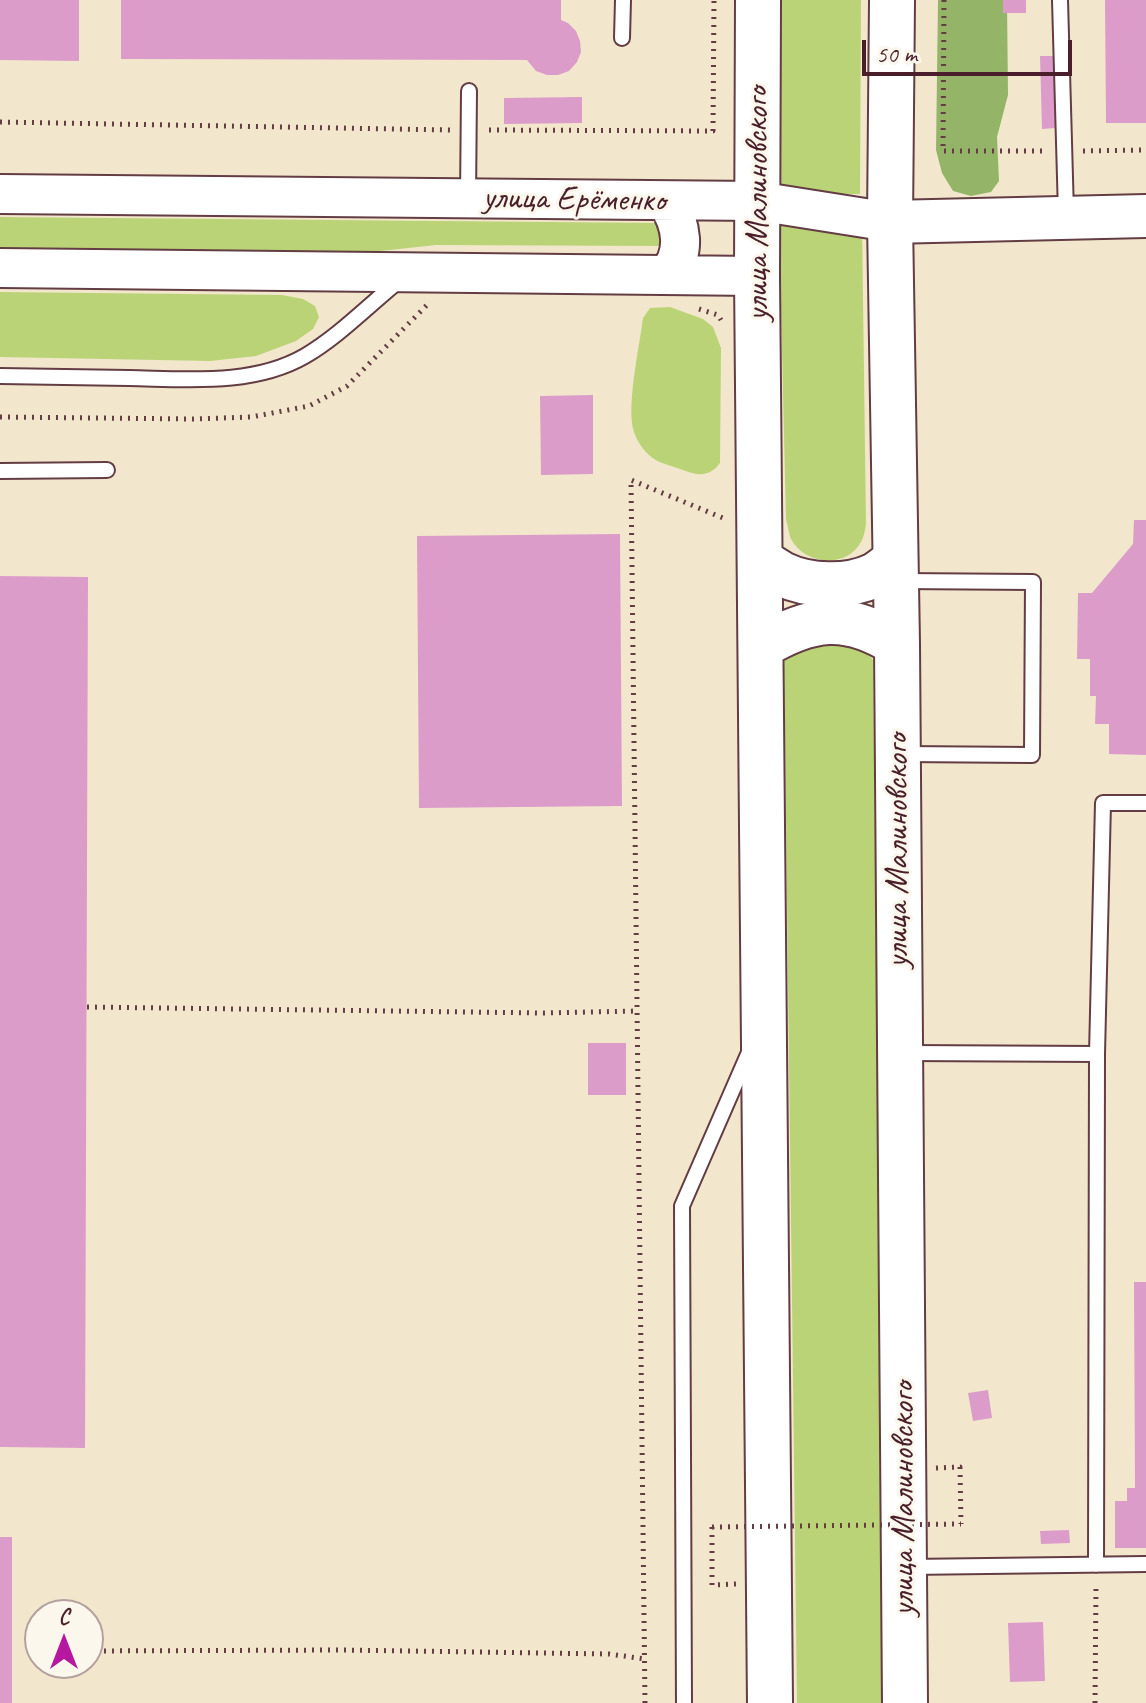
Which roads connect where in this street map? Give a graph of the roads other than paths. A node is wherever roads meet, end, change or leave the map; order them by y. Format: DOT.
graph roads {
  1 [pos="623,0"];
  2 [pos="758,0"];
  3 [pos="892,0"];
  4 [pos="1060,0"];
  5 [pos="622,38"];
  6 [pos="469,91"];
  7 [pos="0,194"];
  8 [pos="468,199"];
  9 [pos="666,201"];
  10 [pos="757,201"];
  11 [pos="1146,216"];
  12 [pos="1066,218"];
  13 [pos="890,222"];
  14 [pos="0,268"];
  15 [pos="410,273"];
  16 [pos="667,275"];
  17 [pos="757,276"];
  18 [pos="0,376"];
  19 [pos="107,470"];
  20 [pos="0,471"];
  21 [pos="760,561"];
  22 [pos="896,570"];
  23 [pos="897,644"];
  24 [pos="762,646"];
  25 [pos="898,754"];
  26 [pos="1146,803"];
  27 [pos="764,1017"];
  28 [pos="900,1053"];
  29 [pos="1097,1054"];
  30 [pos="1146,1564"];
  31 [pos="1096,1565"];
  32 [pos="904,1567"];
  33 [pos="684,1703"];
  34 [pos="770,1703"];
  35 [pos="905,1703"];
  1 -- 5 [label="lane"];
  2 -- 10 [label="highway, улица Малиновского"];
  3 -- 13 [label="highway, улица Малиновского"];
  4 -- 12 [label="lane"];
  6 -- 8 [label="lane"];
  7 -- 8 [label="street, улица Ерёменко"];
  8 -- 9 [label="street, улица Ерёменко"];
  9 -- 10 [label="street, улица Ерёменко"];
  9 -- 16 [label="street"];
  10 -- 13 [label="street, улица Ерёменко"];
  10 -- 17 [label="highway, улица Малиновского"];
  11 -- 12 [label="main road, улица Ерёменко"];
  12 -- 13 [label="main road, улица Ерёменко"];
  13 -- 22 [label="highway, улица Малиновского"];
  14 -- 15 [label="street"];
  15 -- 16 [label="street"];
  15 -- 18 [label="lane"];
  16 -- 17 [label="street"];
  17 -- 21 [label="highway, улица Малиновского"];
  19 -- 20 [label="lane"];
  21 -- 22 [label="highway"];
  21 -- 24 [label="highway, улица Малиновского"];
  22 -- 23 [label="highway, улица Малиновского"];
  22 -- 25 [label="lane"];
  23 -- 24 [label="highway"];
  23 -- 25 [label="highway, улица Малиновского"];
  24 -- 27 [label="highway, улица Малиновского"];
  25 -- 28 [label="highway, улица Малиновского"];
  26 -- 29 [label="lane"];
  27 -- 33 [label="lane"];
  27 -- 34 [label="highway, улица Малиновского"];
  28 -- 29 [label="lane"];
  28 -- 32 [label="highway, улица Малиновского"];
  29 -- 31 [label="lane"];
  30 -- 31 [label="lane"];
  31 -- 32 [label="lane"];
  32 -- 35 [label="highway, улица Малиновского"];
}
